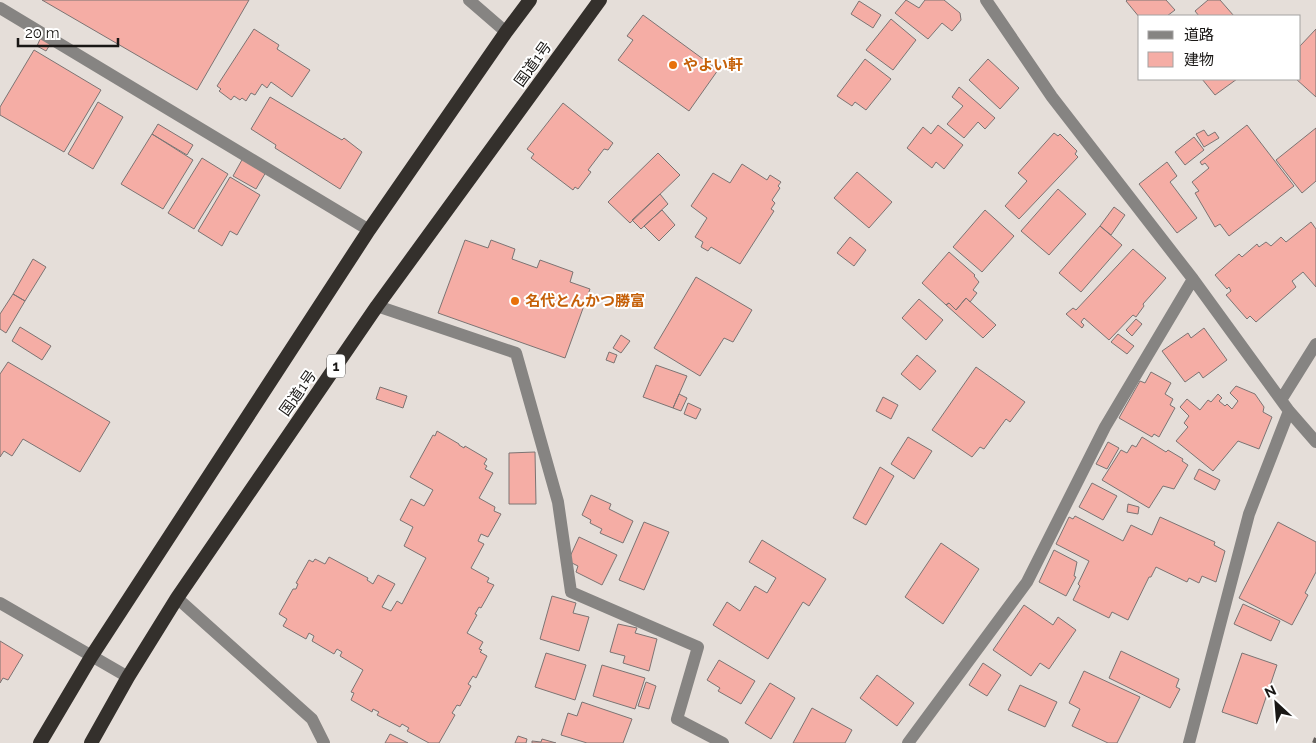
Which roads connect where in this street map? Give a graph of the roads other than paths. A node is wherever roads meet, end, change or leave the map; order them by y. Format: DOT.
graph roads {
  1 [pos="469,0"];
  2 [pos="530,0"];
  3 [pos="600,0"];
  4 [pos="986,0"];
  5 [pos="0,8"];
  6 [pos="506,32"];
  7 [pos="369,230"];
  8 [pos="1193,279"];
  9 [pos="377,306"];
  10 [pos="1316,344"];
  11 [pos="1285,405"];
  12 [pos="1316,442"];
  13 [pos="177,598"];
  14 [pos="0,603"];
  15 [pos="91,657"];
  16 [pos="128,677"];
  17 [pos="40,743"];
  18 [pos="91,743"];
  19 [pos="324,743"];
  20 [pos="724,743"];
  21 [pos="908,743"];
  22 [pos="1189,743"];
  1 -- 6 [label="street"];
  2 -- 6 [label="highway, 国道1号"];
  3 -- 9 [label="highway, 国道1号 / 1"];
  4 -- 8 [label="street"];
  5 -- 7 [label="street"];
  6 -- 7 [label="highway, 国道1号"];
  7 -- 15 [label="highway, 国道1号"];
  8 -- 11 [label="street"];
  8 -- 21 [label="street"];
  9 -- 13 [label="highway, 国道1号 / 1"];
  9 -- 20 [label="street"];
  10 -- 11 [label="street"];
  11 -- 12 [label="street"];
  11 -- 22 [label="street"];
  13 -- 16 [label="highway, 国道1号 / 1"];
  13 -- 19 [label="street"];
  14 -- 15 [label="street"];
  15 -- 16 [label="street"];
  15 -- 17 [label="highway, 国道1号"];
  16 -- 18 [label="highway, 国道1号 / 1"];
}
